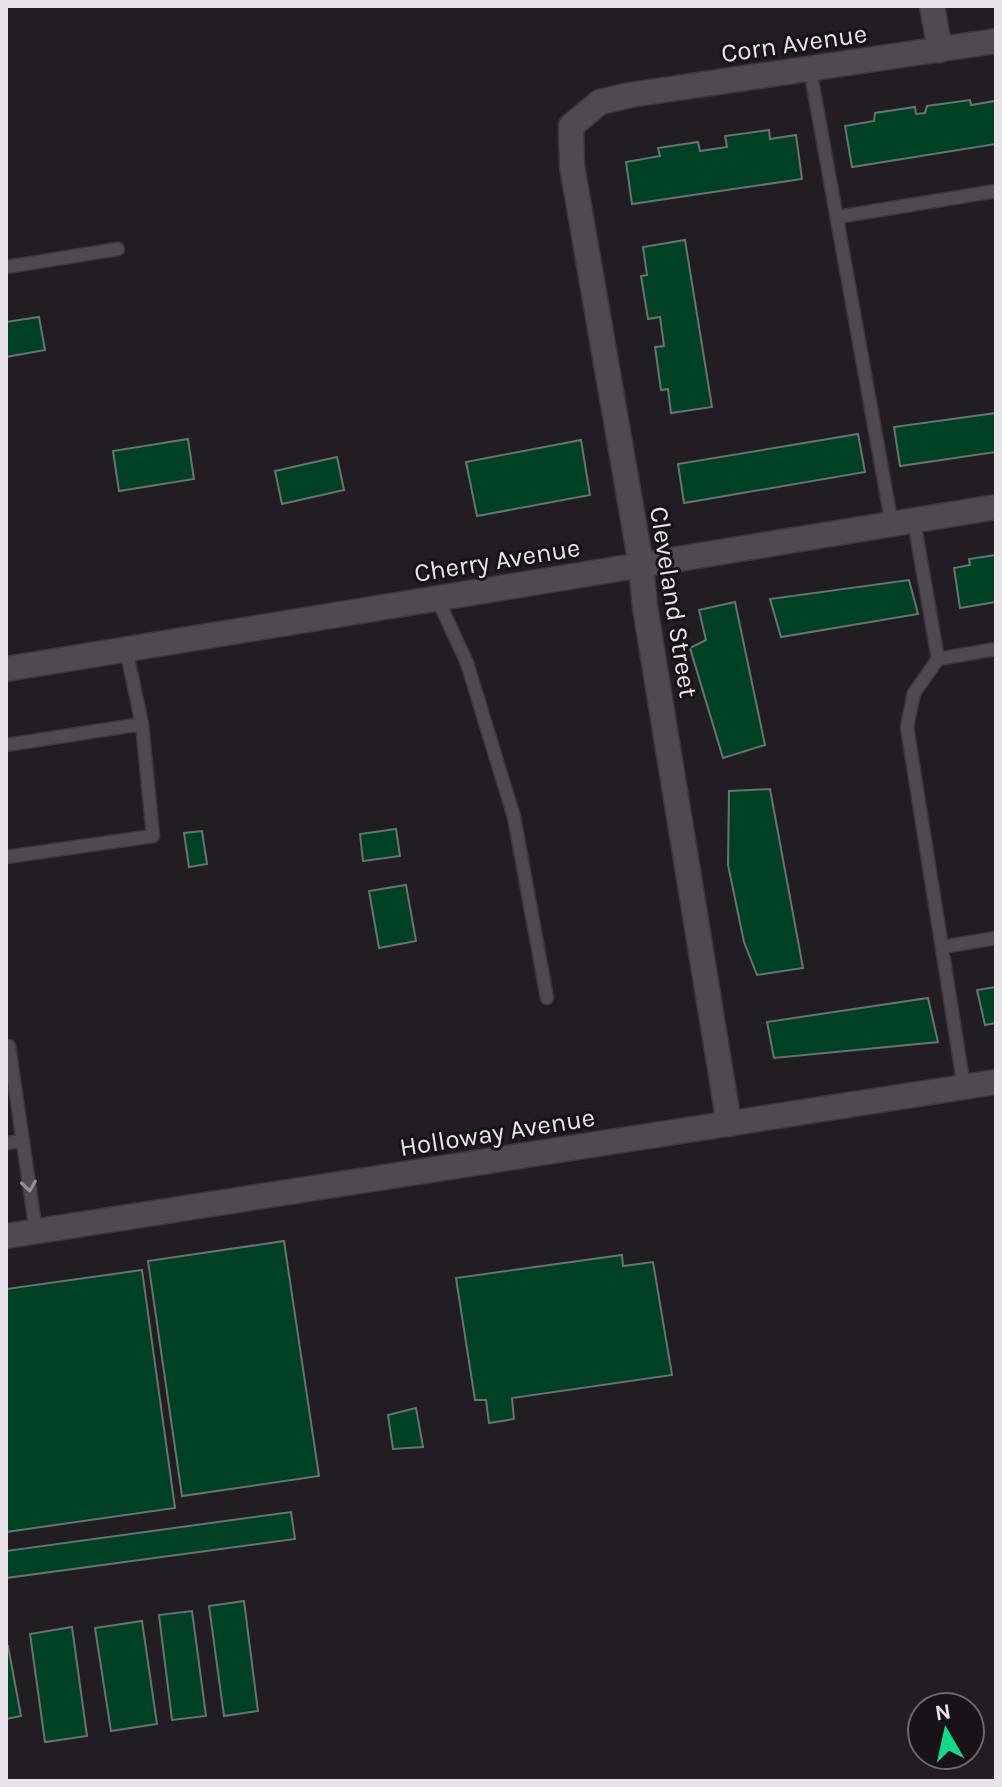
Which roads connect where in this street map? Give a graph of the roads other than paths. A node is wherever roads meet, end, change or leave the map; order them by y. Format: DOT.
graph roads {
  1 [pos="932,6"];
  2 [pos="996,41"];
  3 [pos="940,50"];
  4 [pos="810,69"];
  5 [pos="600,102"];
  6 [pos="996,191"];
  7 [pos="837,217"];
  8 [pos="118,249"];
  9 [pos="6,267"];
  10 [pos="996,507"];
  11 [pos="903,523"];
  12 [pos="641,565"];
  13 [pos="437,598"];
  14 [pos="126,649"];
  15 [pos="996,649"];
  16 [pos="938,659"];
  17 [pos="6,669"];
  18 [pos="142,724"];
  19 [pos="6,745"];
  20 [pos="6,857"];
  21 [pos="996,938"];
  22 [pos="942,947"];
  23 [pos="547,998"];
  24 [pos="6,1046"];
  25 [pos="6,1078"];
  26 [pos="996,1082"];
  27 [pos="964,1087"];
  28 [pos="17,1109"];
  29 [pos="729,1124"];
  30 [pos="23,1141"];
  31 [pos="6,1143"];
  32 [pos="36,1232"];
  33 [pos="6,1236"];
  1 -- 3 [label="street"];
  2 -- 3 [label="street, Corn Avenue"];
  3 -- 4 [label="street, Corn Avenue"];
  4 -- 5 [label="street, Corn Avenue"];
  4 -- 7 [label="lane"];
  5 -- 12 [label="street, Cleveland Street"];
  6 -- 7 [label="lane"];
  7 -- 11 [label="lane"];
  8 -- 9 [label="lane"];
  10 -- 11 [label="street, Cherry Avenue"];
  11 -- 12 [label="street, Cherry Avenue"];
  11 -- 16 [label="lane"];
  12 -- 13 [label="street, Cherry Avenue"];
  12 -- 29 [label="street, Cleveland Street"];
  13 -- 14 [label="street, Cherry Avenue"];
  13 -- 23 [label="lane"];
  14 -- 17 [label="street, Cherry Avenue"];
  14 -- 18 [label="lane"];
  15 -- 16 [label="lane"];
  16 -- 22 [label="lane"];
  18 -- 19 [label="lane"];
  18 -- 20 [label="lane"];
  21 -- 22 [label="lane"];
  22 -- 27 [label="lane"];
  24 -- 28 [label="lane"];
  25 -- 28 [label="lane"];
  26 -- 27 [label="street, Holloway Avenue"];
  27 -- 29 [label="street, Holloway Avenue"];
  28 -- 30 [label="lane"];
  29 -- 32 [label="street, Holloway Avenue"];
  30 -- 31 [label="lane"];
  30 -- 32 [label="lane, one-way"];
  32 -- 33 [label="street, Holloway Avenue"];
}
